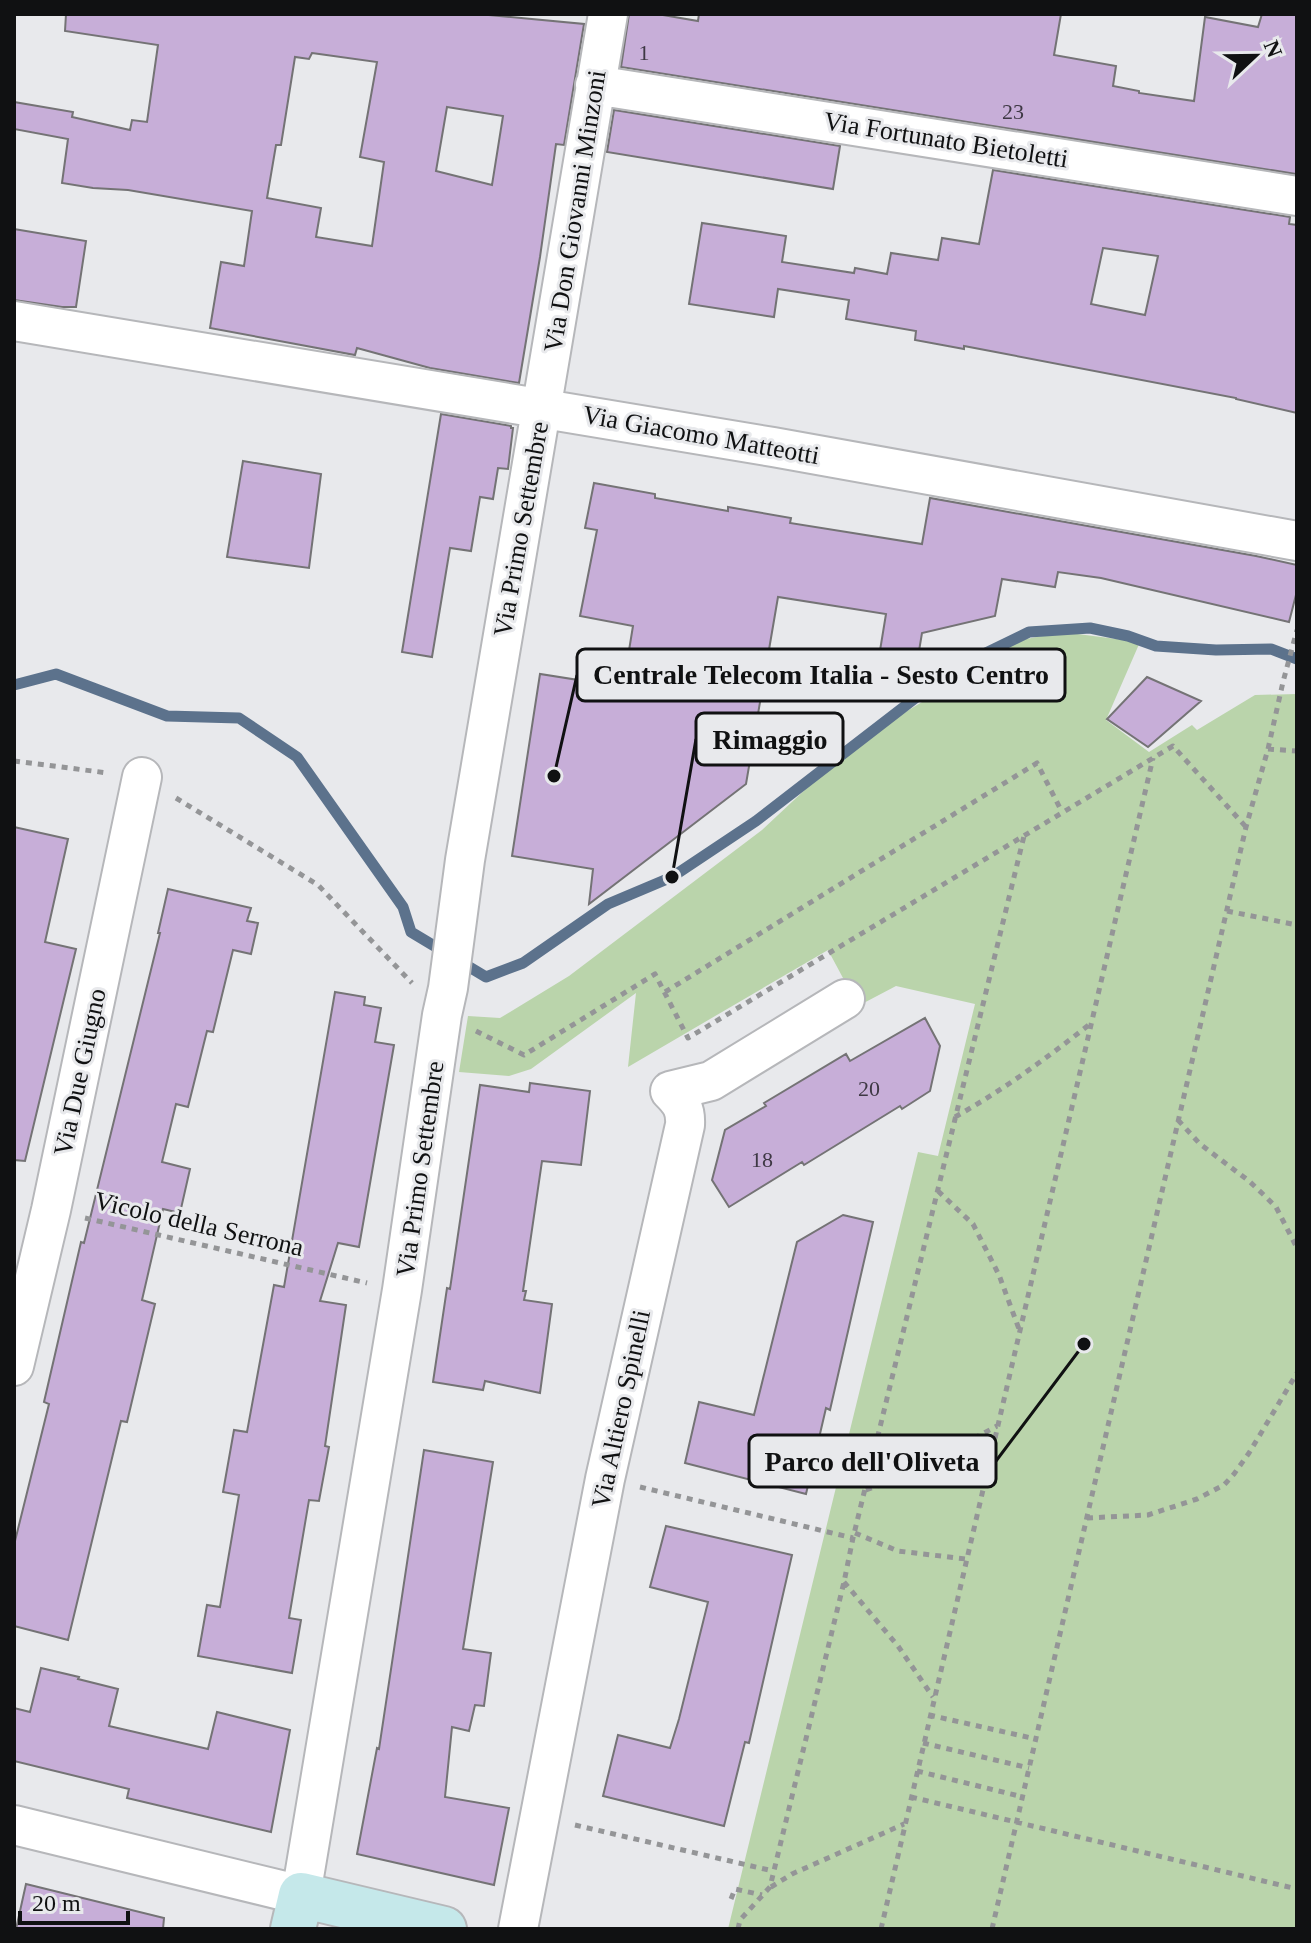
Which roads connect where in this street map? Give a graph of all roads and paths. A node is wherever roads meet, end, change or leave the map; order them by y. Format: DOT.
graph roads {
  1 [pos="608,14"];
  2 [pos="595,85"];
  3 [pos="1297,196"];
  4 [pos="14,321"];
  5 [pos="541,409"];
  6 [pos="1295,531"];
  7 [pos="1297,631"];
  8 [pos="1268,749"];
  9 [pos="1297,751"];
  10 [pos="1153,757"];
  11 [pos="14,761"];
  12 [pos="142,777"];
  13 [pos="1062,812"];
  14 [pos="1246,827"];
  15 [pos="1024,835"];
  16 [pos="1227,911"];
  17 [pos="1297,925"];
  18 [pos="665,992"];
  19 [pos="845,999"];
  20 [pos="445,1001"];
  21 [pos="1091,1024"];
  22 [pos="955,1117"];
  23 [pos="1178,1120"];
  24 [pos="938,1191"];
  25 [pos="51,1210"];
  26 [pos="1297,1248"];
  27 [pos="374,1285"];
  28 [pos="1020,1330"];
  29 [pos="14,1366"];
  30 [pos="1297,1373"];
  31 [pos="997,1426"];
  32 [pos="605,1479"];
  33 [pos="865,1490"];
  34 [pos="1087,1518"];
  35 [pos="854,1536"];
  36 [pos="966,1559"];
  37 [pos="844,1582"];
  38 [pos="934,1698"];
  39 [pos="929,1715"];
  40 [pos="1036,1739"];
  41 [pos="923,1743"];
  42 [pos="1029,1768"];
  43 [pos="917,1771"];
  44 [pos="911,1797"];
  45 [pos="1023,1797"];
  46 [pos="539,1816"];
  47 [pos="1017,1823"];
  48 [pos="904,1824"];
  49 [pos="14,1825"];
  50 [pos="773,1871"];
  51 [pos="770,1887"];
  52 [pos="1297,1889"];
  53 [pos="763,1895"];
  54 [pos="731,1899"];
  55 [pos="297,1912"];
  56 [pos="444,1929"];
  57 [pos="518,1929"];
  58 [pos="738,1929"];
  59 [pos="881,1929"];
  60 [pos="992,1929"];
  1 -- 2 [label="street, Via Don Giovanni Minzoni"];
  2 -- 3 [label="street, Via Fortunato Bietoletti"];
  2 -- 5 [label="street, Via Don Giovanni Minzoni"];
  4 -- 5 [label="street, Via Giacomo Matteotti"];
  5 -- 6 [label="street, Via Giacomo Matteotti"];
  5 -- 20 [label="street, Via Primo Settembre"];
  7 -- 8 [label="path"];
  8 -- 9 [label="path"];
  8 -- 14 [label="path"];
  10 -- 13 [label="path"];
  10 -- 14 [label="path"];
  10 -- 21 [label="path"];
  11 -- 12 [label="path"];
  12 -- 20 [label="path"];
  12 -- 25 [label="street, Via Due Giugno"];
  13 -- 15 [label="path"];
  13 -- 18 [label="path"];
  14 -- 16 [label="path"];
  15 -- 18 [label="path"];
  15 -- 22 [label="path"];
  16 -- 17 [label="path"];
  16 -- 23 [label="path"];
  18 -- 20 [label="path"];
  19 -- 32 [label="street, Via Altiero Spinelli"];
  20 -- 55 [label="street, Via Primo Settembre"];
  21 -- 22 [label="path"];
  21 -- 28 [label="path"];
  22 -- 24 [label="path"];
  23 -- 26 [label="path"];
  23 -- 34 [label="path"];
  24 -- 28 [label="path"];
  24 -- 33 [label="path"];
  25 -- 27 [label="path, Vicolo della Serrona"];
  25 -- 29 [label="street, Via Due Giugno"];
  28 -- 31 [label="path"];
  30 -- 34 [label="path"];
  31 -- 33 [label="path"];
  31 -- 36 [label="path"];
  32 -- 35 [label="path"];
  32 -- 46 [label="street, Via Altiero Spinelli"];
  33 -- 35 [label="path"];
  34 -- 40 [label="path"];
  35 -- 36 [label="path"];
  35 -- 37 [label="path"];
  36 -- 38 [label="path"];
  37 -- 38 [label="path"];
  37 -- 50 [label="path"];
  38 -- 39 [label="path"];
  39 -- 40 [label="path"];
  39 -- 41 [label="path"];
  40 -- 42 [label="path"];
  41 -- 42 [label="path"];
  41 -- 43 [label="path"];
  42 -- 45 [label="path"];
  43 -- 44 [label="path"];
  43 -- 45 [label="path"];
  44 -- 47 [label="path"];
  44 -- 48 [label="path"];
  45 -- 47 [label="path"];
  46 -- 50 [label="path"];
  46 -- 57 [label="street, Via Altiero Spinelli"];
  47 -- 52 [label="path"];
  47 -- 60 [label="path"];
  48 -- 51 [label="path"];
  48 -- 59 [label="path"];
  49 -- 55 [label="street"];
  50 -- 51 [label="path"];
  51 -- 53 [label="path"];
  53 -- 54 [label="path"];
  53 -- 58 [label="path"];
  55 -- 56 [label="main road"];
}
